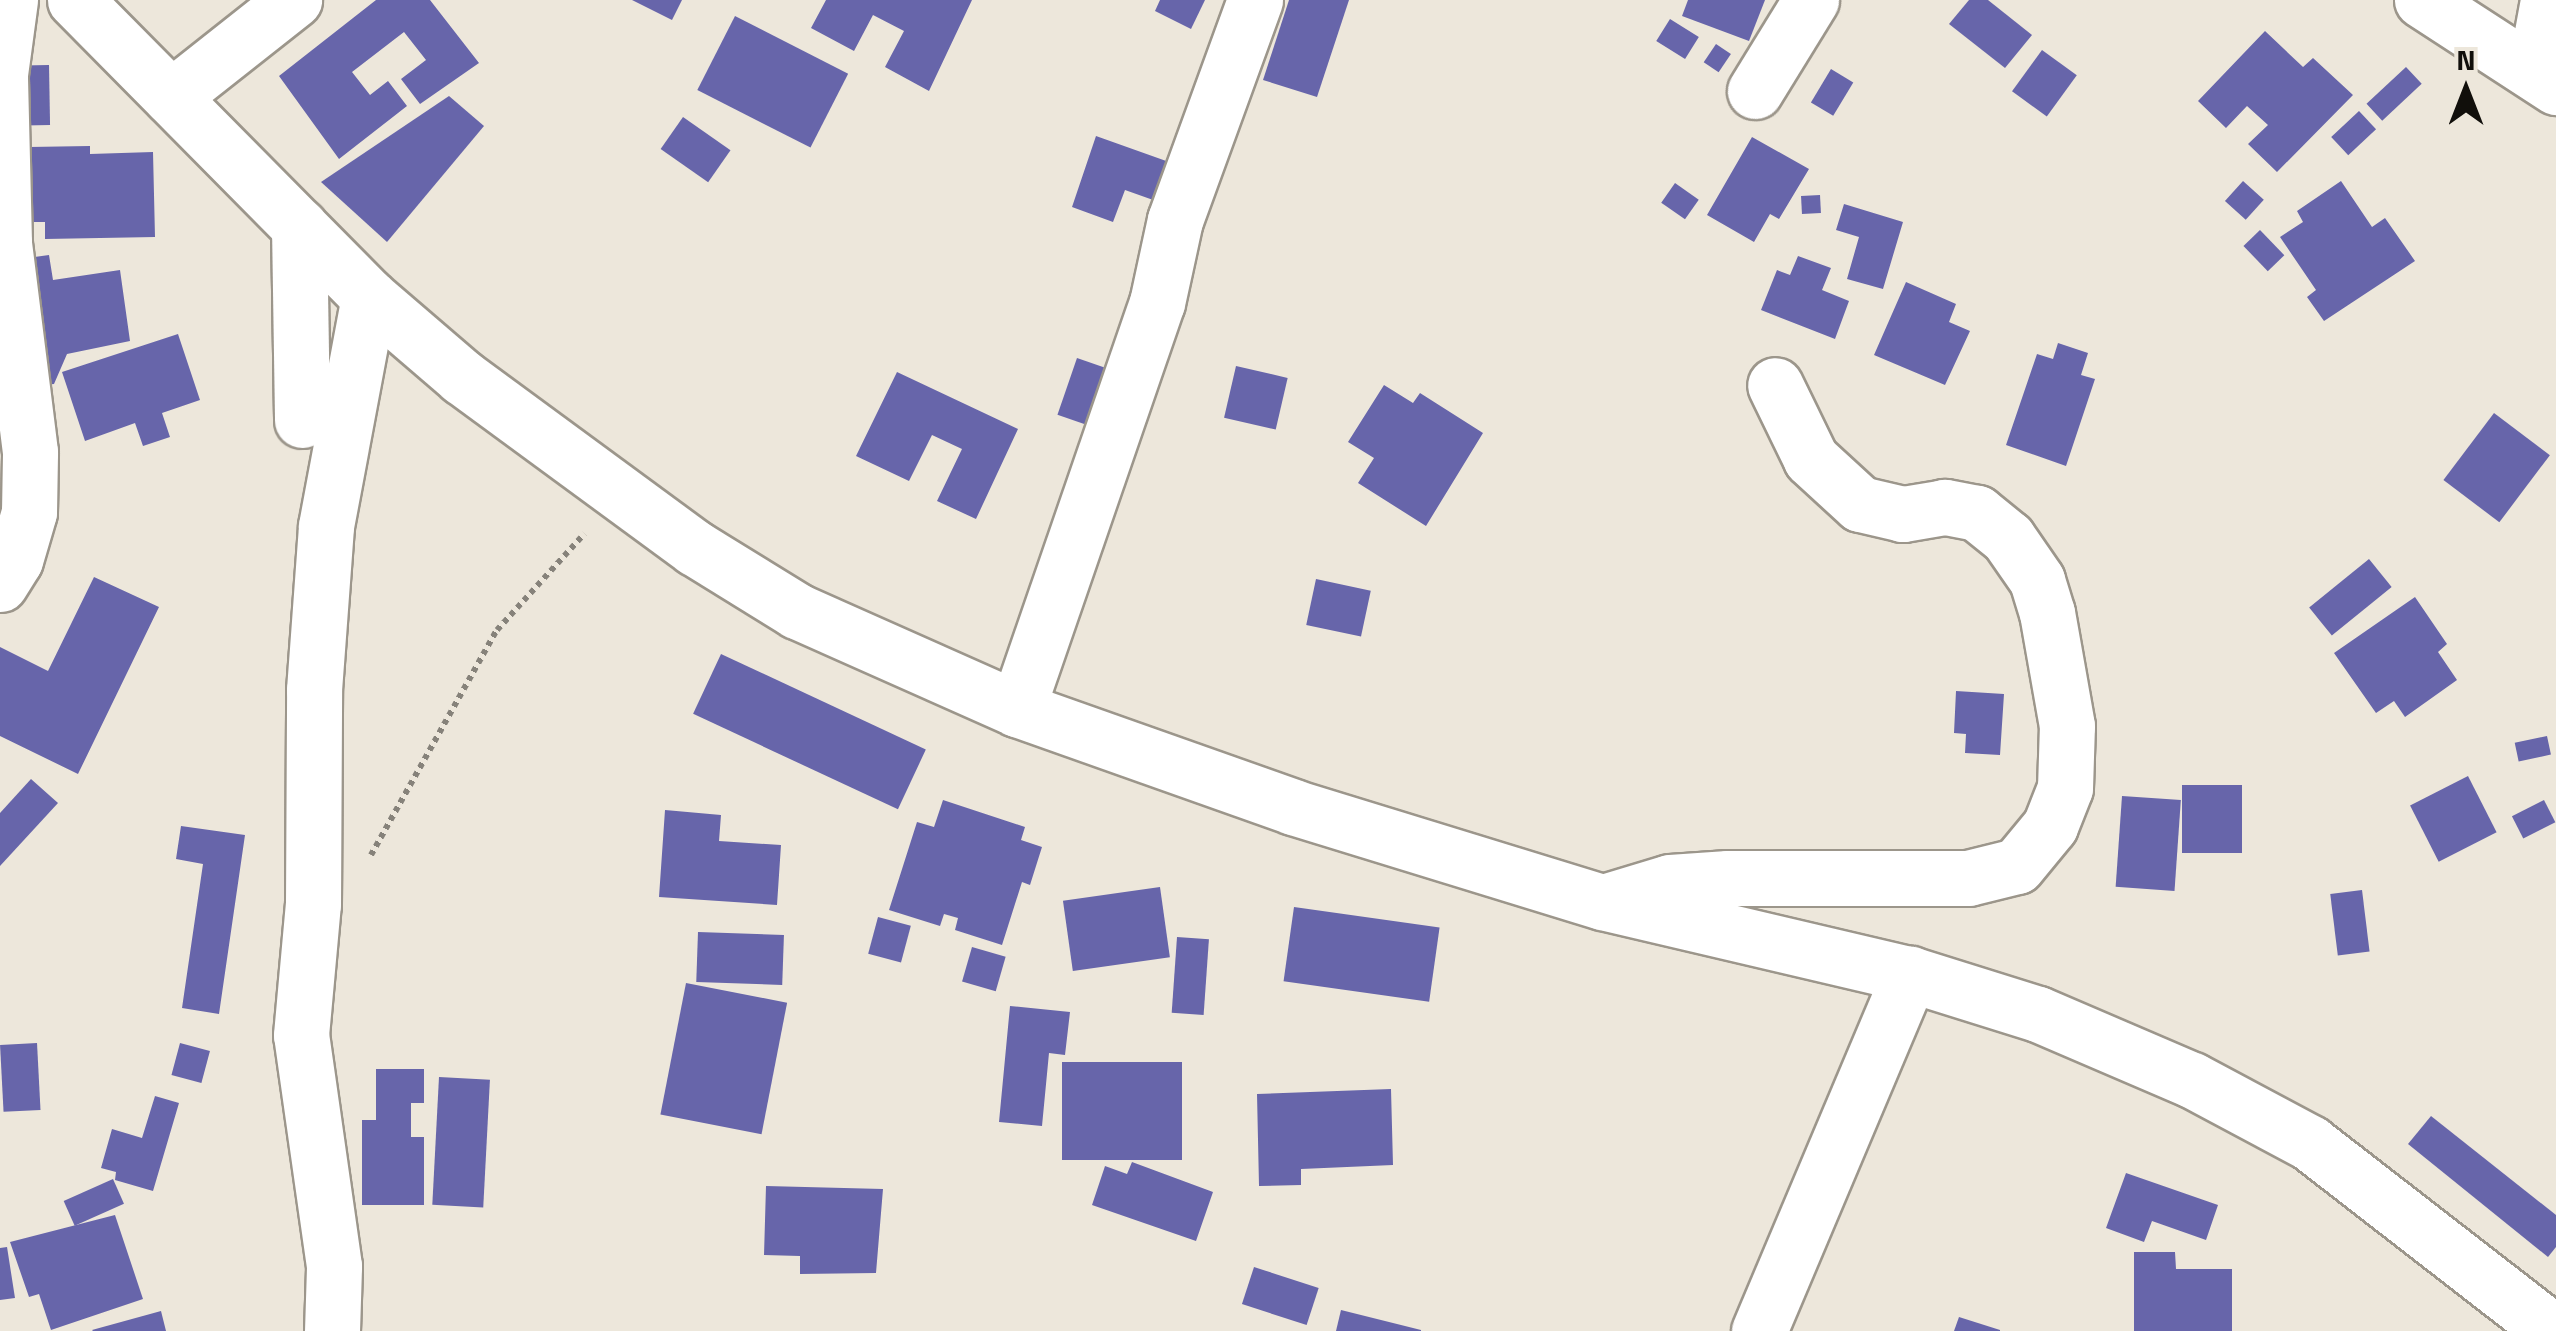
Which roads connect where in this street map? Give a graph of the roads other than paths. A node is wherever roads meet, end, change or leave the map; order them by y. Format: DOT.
graph roads {
  1 [pos="10,0"];
  2 [pos="75,0"];
  3 [pos="294,0"];
  4 [pos="1255,0"];
  5 [pos="1811,0"];
  6 [pos="2422,0"];
  7 [pos="2548,0"];
  8 [pos="2546,79"];
  9 [pos="1754,91"];
  10 [pos="172,96"];
  11 [pos="299,226"];
  12 [pos="369,296"];
  13 [pos="1775,386"];
  14 [pos="302,420"];
  15 [pos="0,584"];
  16 [pos="1016,709"];
  17 [pos="1602,902"];
  18 [pos="1910,974"];
  19 [pos="332,1331"];
  20 [pos="1759,1331"];
  21 [pos="2552,1331"];
  1 -- 15 [label="street"];
  2 -- 10 [label="street"];
  3 -- 10 [label="street"];
  4 -- 16 [label="street"];
  5 -- 9 [label="street"];
  6 -- 8 [label="street"];
  7 -- 8 [label="street"];
  10 -- 11 [label="street"];
  11 -- 12 [label="street"];
  11 -- 14 [label="street"];
  12 -- 16 [label="street"];
  12 -- 19 [label="street"];
  13 -- 17 [label="street"];
  16 -- 17 [label="street"];
  17 -- 18 [label="street"];
  18 -- 20 [label="street"];
  18 -- 21 [label="street"];
}
